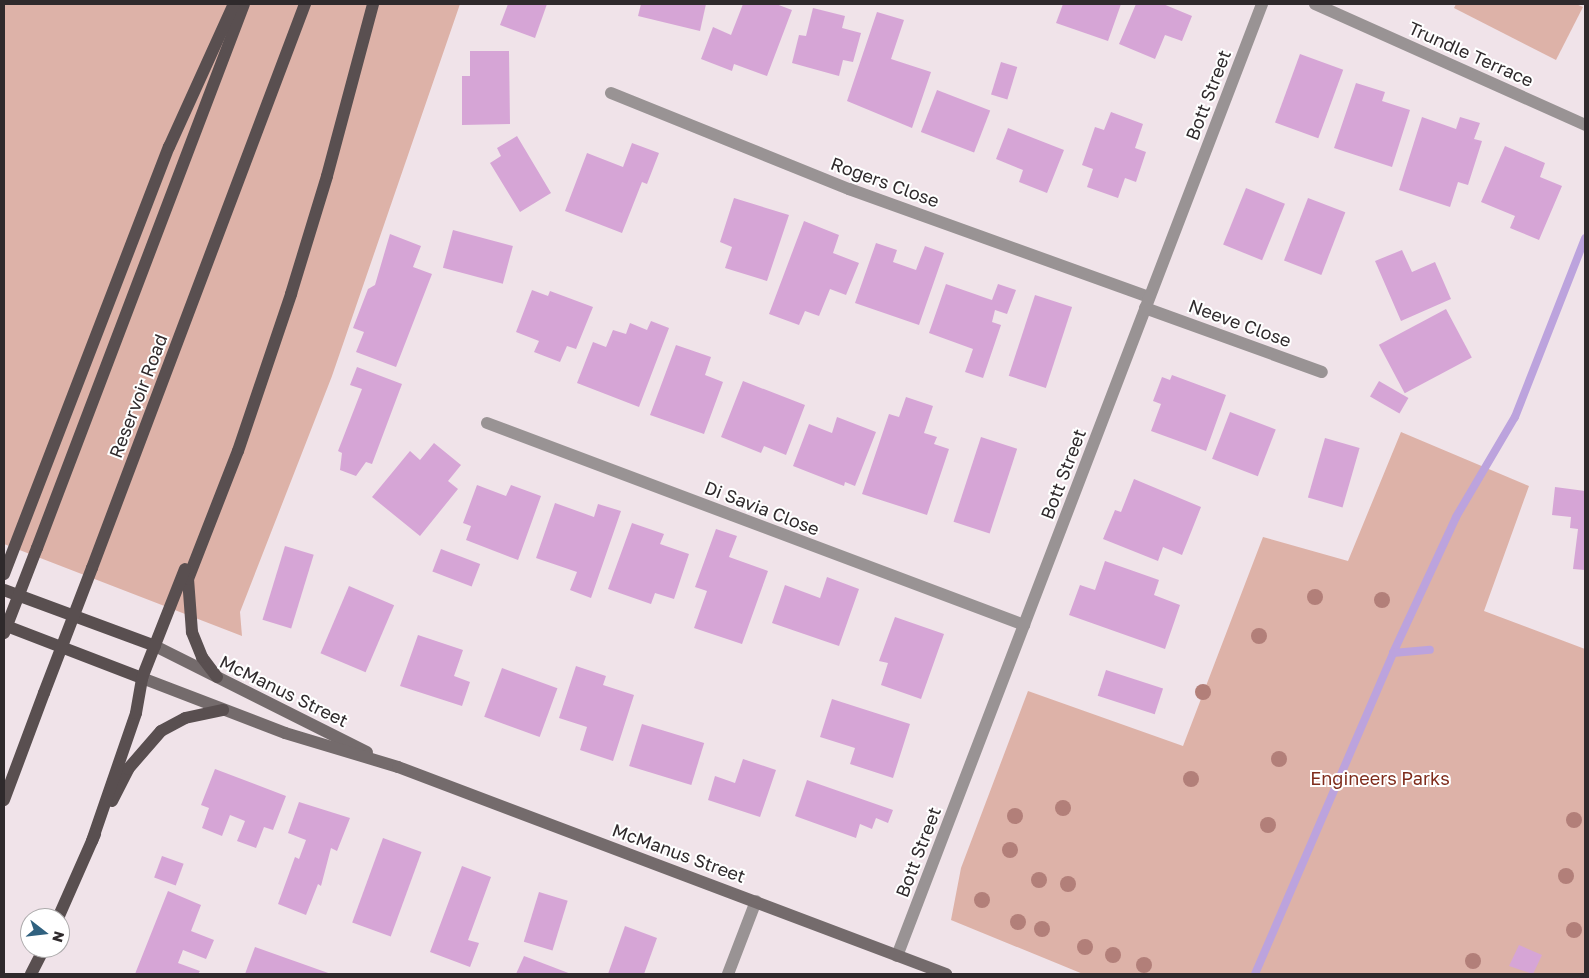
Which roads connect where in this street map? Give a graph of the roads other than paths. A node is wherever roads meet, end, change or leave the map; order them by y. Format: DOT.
graph roads {
  1 [pos="234,4"];
  2 [pos="244,4"];
  3 [pos="305,4"];
  4 [pos="373,4"];
  5 [pos="1262,4"];
  6 [pos="1314,4"];
  7 [pos="611,93"];
  8 [pos="1585,125"];
  9 [pos="1147,303"];
  10 [pos="1322,372"];
  11 [pos="487,423"];
  12 [pos="207,529"];
  13 [pos="4,574"];
  14 [pos="4,590"];
  15 [pos="4,625"];
  16 [pos="1024,625"];
  17 [pos="4,633"];
  18 [pos="154,646"];
  19 [pos="217,677"];
  20 [pos="142,678"];
  21 [pos="223,710"];
  22 [pos="398,767"];
  23 [pos="4,800"];
  24 [pos="92,840"];
  25 [pos="756,901"];
  26 [pos="62,908"];
  27 [pos="897,956"];
  28 [pos="39,958"];
  29 [pos="31,974"];
  30 [pos="728,974"];
  31 [pos="946,974"];
  1 -- 13 [label="main road"];
  2 -- 17 [label="main road, bridge"];
  3 -- 23 [label="main road, Reservoir Road, bridge"];
  4 -- 12 [label="main road"];
  5 -- 9 [label="street, Bott Street"];
  6 -- 8 [label="street, Trundle Terrace"];
  7 -- 9 [label="street, Rogers Close"];
  9 -- 10 [label="street, Neeve Close"];
  9 -- 16 [label="street, Bott Street"];
  11 -- 16 [label="street, Di Savia Close"];
  12 -- 18 [label="main road"];
  12 -- 19 [label="main road"];
  14 -- 18 [label="main road"];
  15 -- 20 [label="main road"];
  16 -- 27 [label="street, Bott Street"];
  18 -- 19 [label="street, McManus Street"];
  18 -- 20 [label="main road"];
  19 -- 22 [label="street, McManus Street"];
  20 -- 21 [label="street, McManus Street"];
  20 -- 24 [label="main road"];
  21 -- 22 [label="street, McManus Street"];
  21 -- 24 [label="main road"];
  22 -- 25 [label="street, McManus Street"];
  24 -- 26 [label="main road"];
  25 -- 27 [label="street, McManus Street"];
  25 -- 30 [label="street"];
  27 -- 31 [label="street, McManus Street"];
  28 -- 29 [label="main road"];
}
